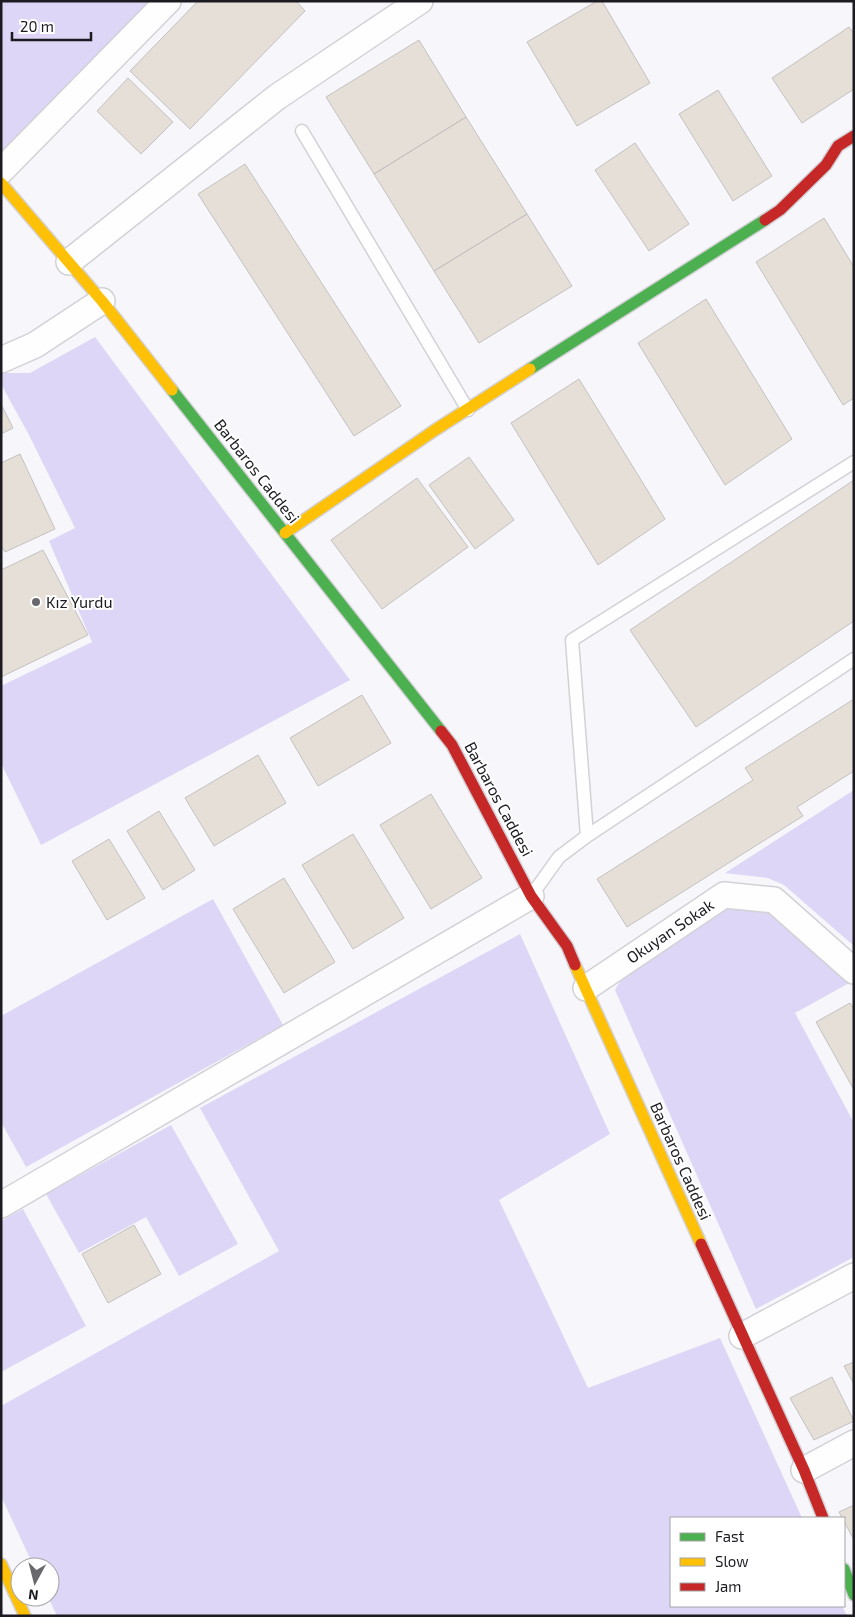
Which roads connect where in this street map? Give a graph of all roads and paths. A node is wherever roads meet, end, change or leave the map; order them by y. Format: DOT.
graph roads {
  1 [pos="168,1"];
  2 [pos="420,1"];
  3 [pos="302,130"];
  4 [pos="854,136"];
  5 [pos="1,171"];
  6 [pos="1,183"];
  7 [pos="69,262"];
  8 [pos="102,301"];
  9 [pos="1,360"];
  10 [pos="468,410"];
  11 [pos="854,462"];
  12 [pos="284,533"];
  13 [pos="854,659"];
  14 [pos="587,836"];
  15 [pos="531,896"];
  16 [pos="854,971"];
  17 [pos="586,988"];
  18 [pos="1,1205"];
  19 [pos="854,1276"];
  20 [pos="742,1336"];
  21 [pos="854,1443"];
  22 [pos="804,1470"];
  23 [pos="824,1517"];
  24 [pos="1,1564"];
  25 [pos="845,1572"];
  26 [pos="854,1595"];
  27 [pos="25,1616"];
  1 -- 5 [label="street"];
  2 -- 7 [label="street"];
  3 -- 10 [label="lane"];
  4 -- 10 [label="street"];
  6 -- 7 [label="street, Barbaros Caddesi"];
  7 -- 8 [label="street, Barbaros Caddesi"];
  8 -- 9 [label="street"];
  8 -- 12 [label="street, Barbaros Caddesi"];
  10 -- 12 [label="street"];
  11 -- 14 [label="lane"];
  12 -- 15 [label="street, Barbaros Caddesi"];
  13 -- 14 [label="lane"];
  14 -- 15 [label="lane"];
  15 -- 17 [label="street, Barbaros Caddesi"];
  15 -- 18 [label="street"];
  16 -- 17 [label="street, Okuyan Sokak"];
  17 -- 20 [label="street, Barbaros Caddesi"];
  19 -- 20 [label="street"];
  20 -- 22 [label="street, Barbaros Caddesi"];
  21 -- 22 [label="street"];
  22 -- 23 [label="street, Barbaros Caddesi"];
  24 -- 27 [label="street"];
  25 -- 26 [label="street"];
}
